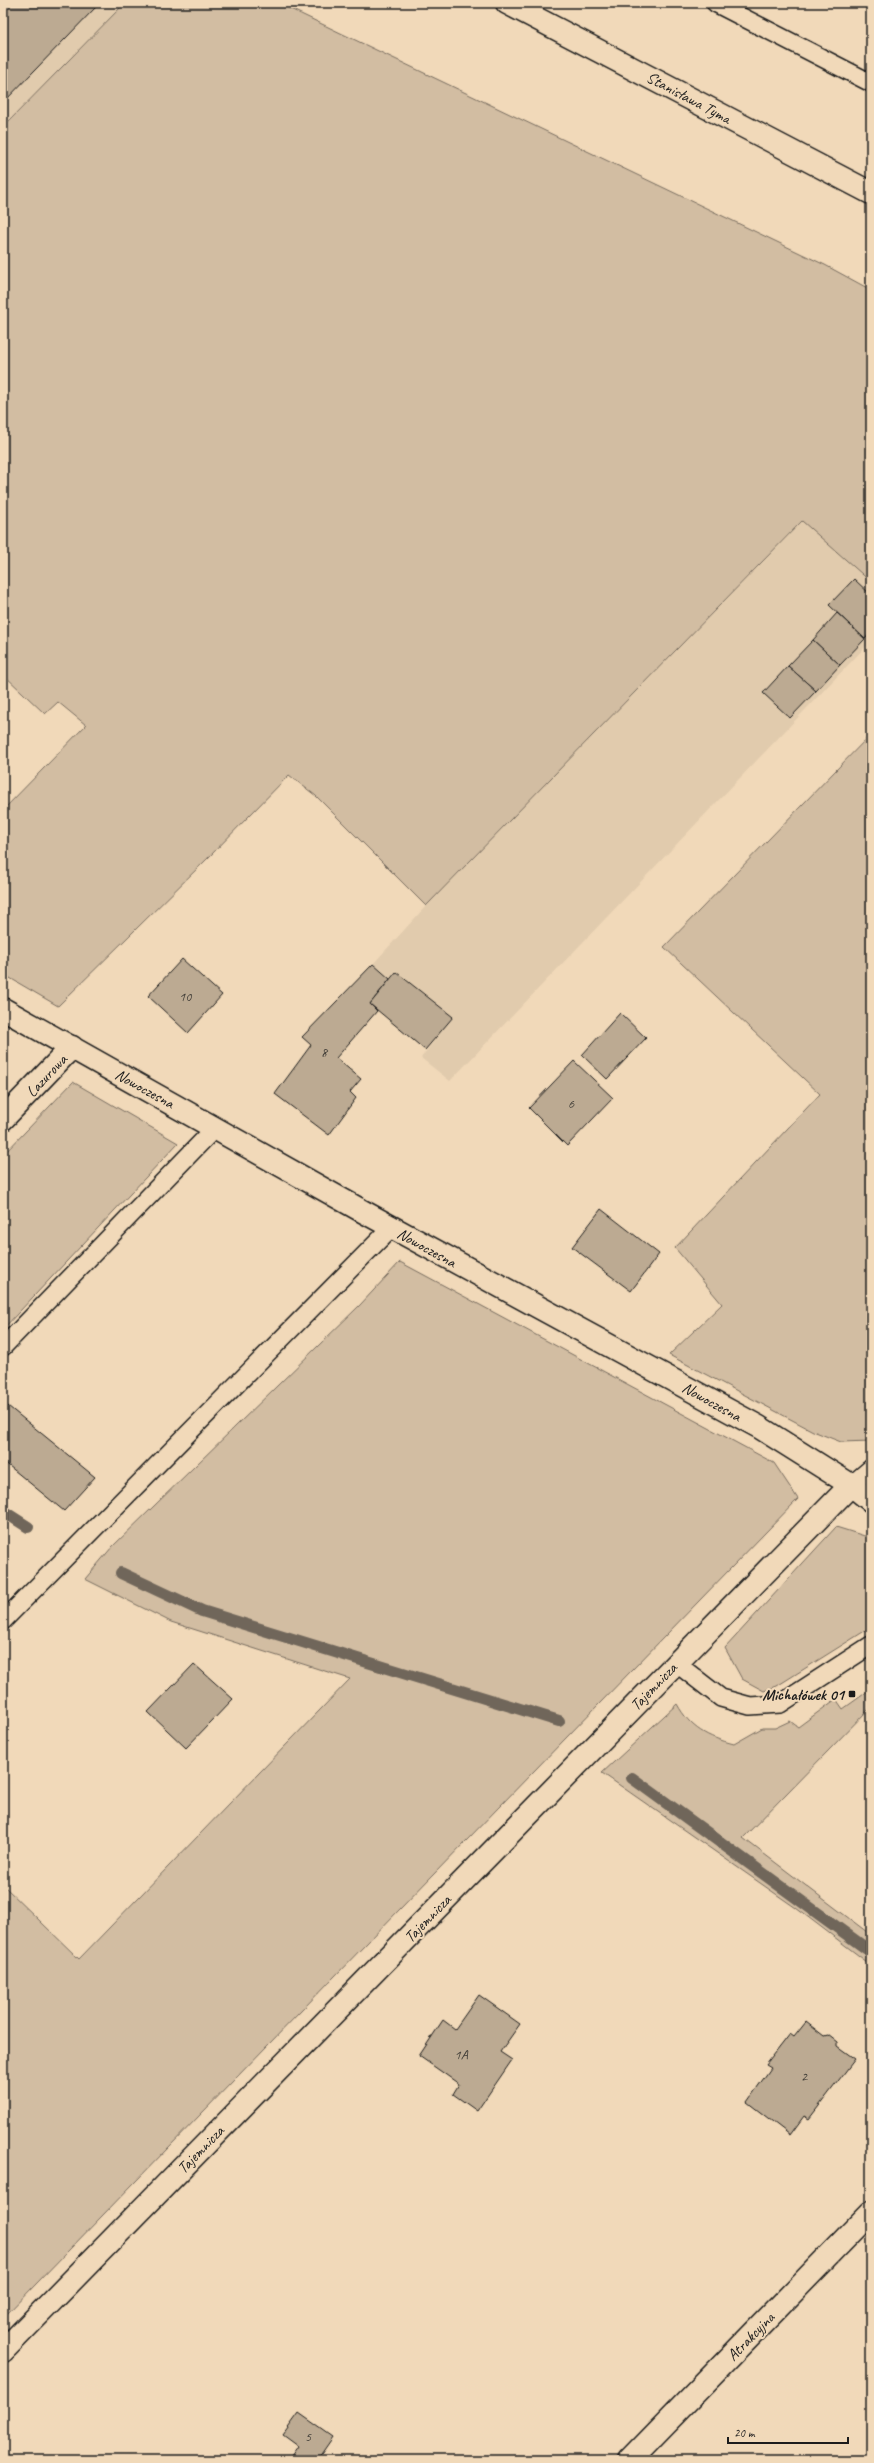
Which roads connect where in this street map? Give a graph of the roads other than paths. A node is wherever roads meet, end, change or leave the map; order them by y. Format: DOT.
graph roads {
  1 [pos="507,3"];
  2 [pos="715,3"];
  3 [pos="871,83"];
  4 [pos="871,193"];
  5 [pos="3,1009"];
  6 [pos="72,1047"];
  7 [pos="3,1120"];
  8 [pos="216,1127"];
  9 [pos="392,1227"];
  10 [pos="3,1347"];
  11 [pos="871,1468"];
  12 [pos="851,1485"];
  13 [pos="871,1501"];
  14 [pos="3,1621"];
  15 [pos="871,1645"];
  16 [pos="676,1663"];
  17 [pos="871,2212"];
  18 [pos="3,2351"];
  19 [pos="630,2460"];
  1 -- 4 [label="street, Stanisława Tyma"];
  2 -- 3 [label="lane"];
  5 -- 6 [label="street, Nowoczesna"];
  6 -- 7 [label="street, Lazurowa"];
  6 -- 8 [label="street, Nowoczesna"];
  8 -- 9 [label="street, Nowoczesna"];
  8 -- 10 [label="lane"];
  9 -- 12 [label="street, Nowoczesna"];
  9 -- 14 [label="lane"];
  11 -- 12 [label="lane"];
  12 -- 13 [label="street, Nowoczesna"];
  12 -- 16 [label="street, Tajemnicza"];
  15 -- 16 [label="lane"];
  16 -- 18 [label="street, Tajemnicza"];
  17 -- 19 [label="street, Atrakcyjna"];
}
